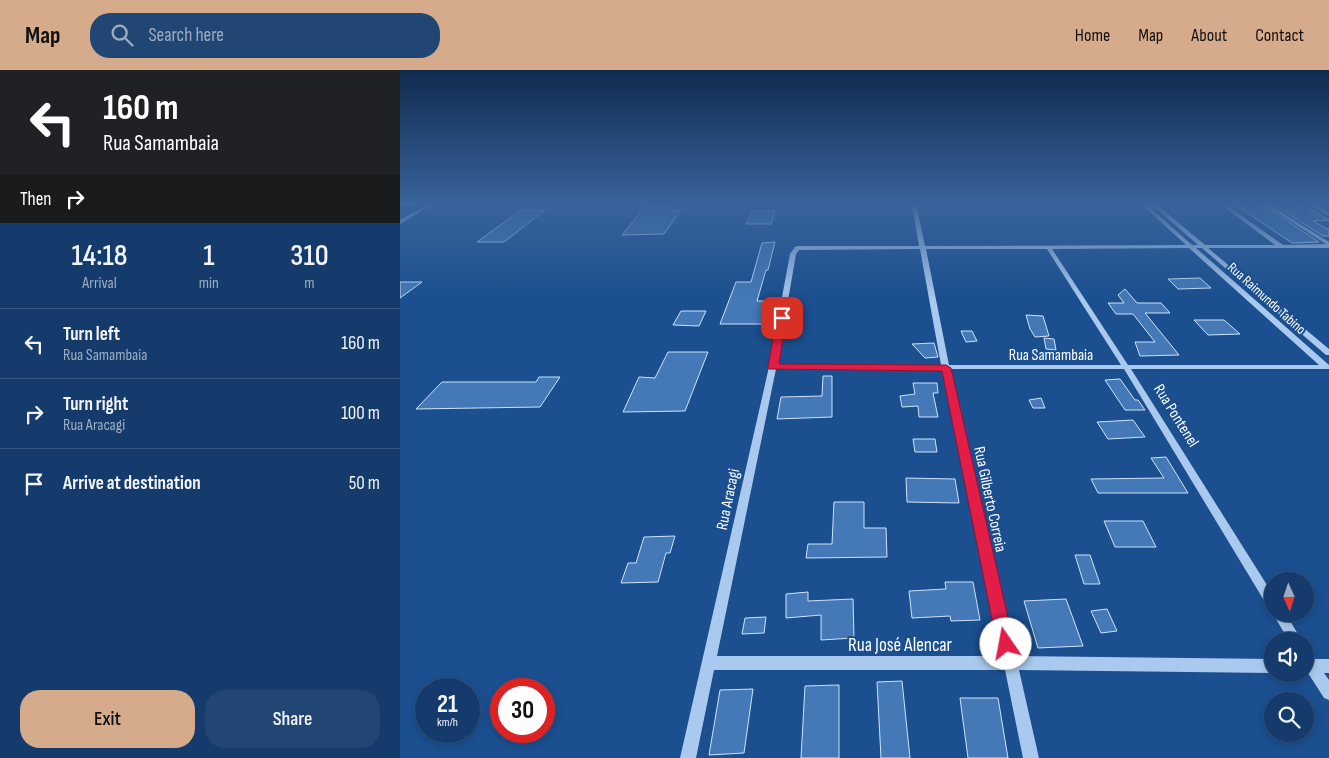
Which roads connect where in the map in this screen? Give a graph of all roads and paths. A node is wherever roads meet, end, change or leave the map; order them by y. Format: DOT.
graph roads {
  1 [pos="920,236"];
  2 [pos="1178,236"];
  3 [pos="1189,236"];
  4 [pos="1268,236"];
  5 [pos="1315,236"];
  6 [pos="1329,245"];
  7 [pos="1282,246"];
  8 [pos="922,247"];
  9 [pos="1049,248"];
  10 [pos="1190,248"];
  11 [pos="1203,248"];
  12 [pos="1329,353"];
  13 [pos="773,367"];
  14 [pos="1126,367"];
  15 [pos="946,368"];
  16 [pos="1328,368"];
  17 [pos="1264,590"];
  18 [pos="708,663"];
  19 [pos="1010,663"];
  20 [pos="1314,663"];
  21 [pos="1264,666"];
  22 [pos="1329,666"];
  23 [pos="1314,672"];
  24 [pos="1329,693"];
  25 [pos="688,758"];
  26 [pos="1031,758"];
  1 -- 8 [label="street, Rua Gilberto Correia"];
  2 -- 10 [label="street, Rua Raimundo Tabino"];
  3 -- 11 [label="street, Rua Raimundo Tabino"];
  4 -- 7 [label="street"];
  5 -- 6 [label="street"];
  6 -- 7 [label="street"];
  7 -- 11 [label="street"];
  8 -- 9 [label="street"];
  8 -- 13 [label="street, Rua Aracagi"];
  8 -- 15 [label="street, Rua Gilberto Correia"];
  9 -- 10 [label="street"];
  9 -- 14 [label="street, Rua Pontenel"];
  10 -- 11 [label="street"];
  10 -- 16 [label="street, Rua Raimundo Tabino"];
  11 -- 12 [label="street, Rua Raimundo Tabino"];
  13 -- 15 [label="street, Rua Samambaia"];
  13 -- 18 [label="street, Rua Aracagi"];
  14 -- 15 [label="street, Rua Samambaia"];
  14 -- 16 [label="street, Rua Samambaia"];
  14 -- 17 [label="street, Rua Pontenel"];
  15 -- 19 [label="street, Rua Gilberto Correia"];
  18 -- 19 [label="street, Rua José Alencar"];
  18 -- 25 [label="street, Rua Aracagi"];
  19 -- 21 [label="street, Rua José Alencar"];
  19 -- 26 [label="street, Rua Gilberto Correia"];
  20 -- 22 [label="street"];
  23 -- 24 [label="street"];
}
